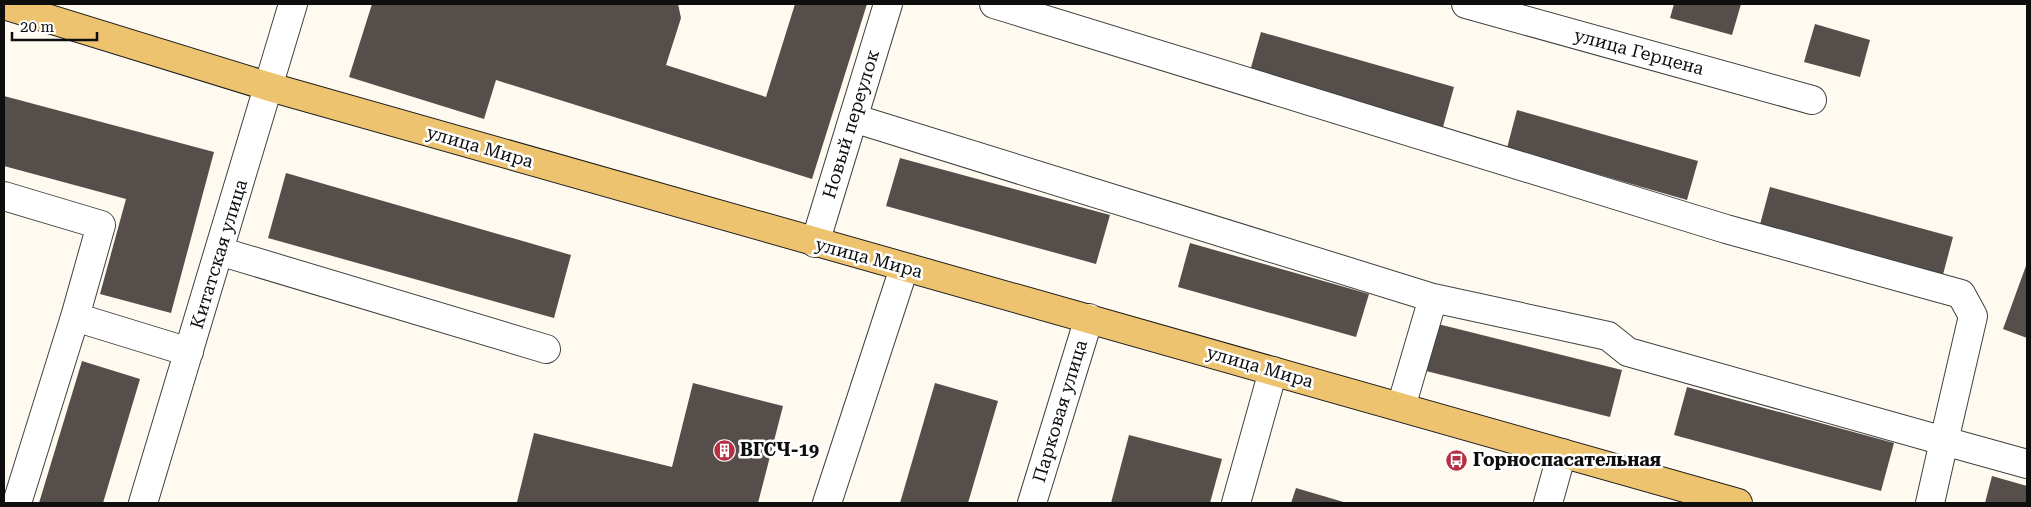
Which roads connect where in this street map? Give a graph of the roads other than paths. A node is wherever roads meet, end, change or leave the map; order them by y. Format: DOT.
graph roads {
  1 [pos="293,4"];
  2 [pos="888,4"];
  3 [pos="994,4"];
  4 [pos="1466,4"];
  5 [pos="4,5"];
  6 [pos="270,87"];
  7 [pos="1812,100"];
  8 [pos="853,118"];
  9 [pos="4,196"];
  10 [pos="815,243"];
  11 [pos="220,251"];
  12 [pos="904,268"];
  13 [pos="1432,298"];
  14 [pos="75,317"];
  15 [pos="1089,318"];
  16 [pos="546,349"];
  17 [pos="188,352"];
  18 [pos="1273,371"];
  19 [pos="1401,407"];
  20 [pos="1944,441"];
  21 [pos="1562,453"];
  22 [pos="2027,464"];
  23 [pos="17,503"];
  24 [pos="143,503"];
  25 [pos="827,503"];
  26 [pos="1032,503"];
  27 [pos="1236,503"];
  28 [pos="1548,503"];
  29 [pos="1738,503"];
  30 [pos="1930,503"];
  1 -- 6 [label="street, Китатская улица"];
  2 -- 8 [label="street, Новый переулок"];
  3 -- 20 [label="street"];
  4 -- 7 [label="street, улица Герцена"];
  5 -- 6 [label="main road, улица Мира"];
  6 -- 10 [label="main road, улица Мира"];
  6 -- 11 [label="street, Китатская улица"];
  8 -- 10 [label="street, Новый переулок"];
  8 -- 13 [label="street"];
  9 -- 14 [label="street"];
  10 -- 12 [label="main road, улица Мира"];
  11 -- 16 [label="street"];
  11 -- 17 [label="street, Китатская улица"];
  12 -- 15 [label="main road, улица Мира"];
  12 -- 25 [label="street"];
  13 -- 19 [label="street"];
  13 -- 20 [label="street"];
  14 -- 17 [label="street"];
  14 -- 23 [label="street"];
  15 -- 18 [label="main road, улица Мира"];
  15 -- 26 [label="street, Парковая улица"];
  17 -- 24 [label="street, Китатская улица"];
  18 -- 19 [label="main road, улица Мира"];
  18 -- 27 [label="street"];
  19 -- 21 [label="main road, улица Мира"];
  20 -- 22 [label="street"];
  20 -- 30 [label="street"];
  21 -- 28 [label="street"];
  21 -- 29 [label="main road, улица Мира"];
}
